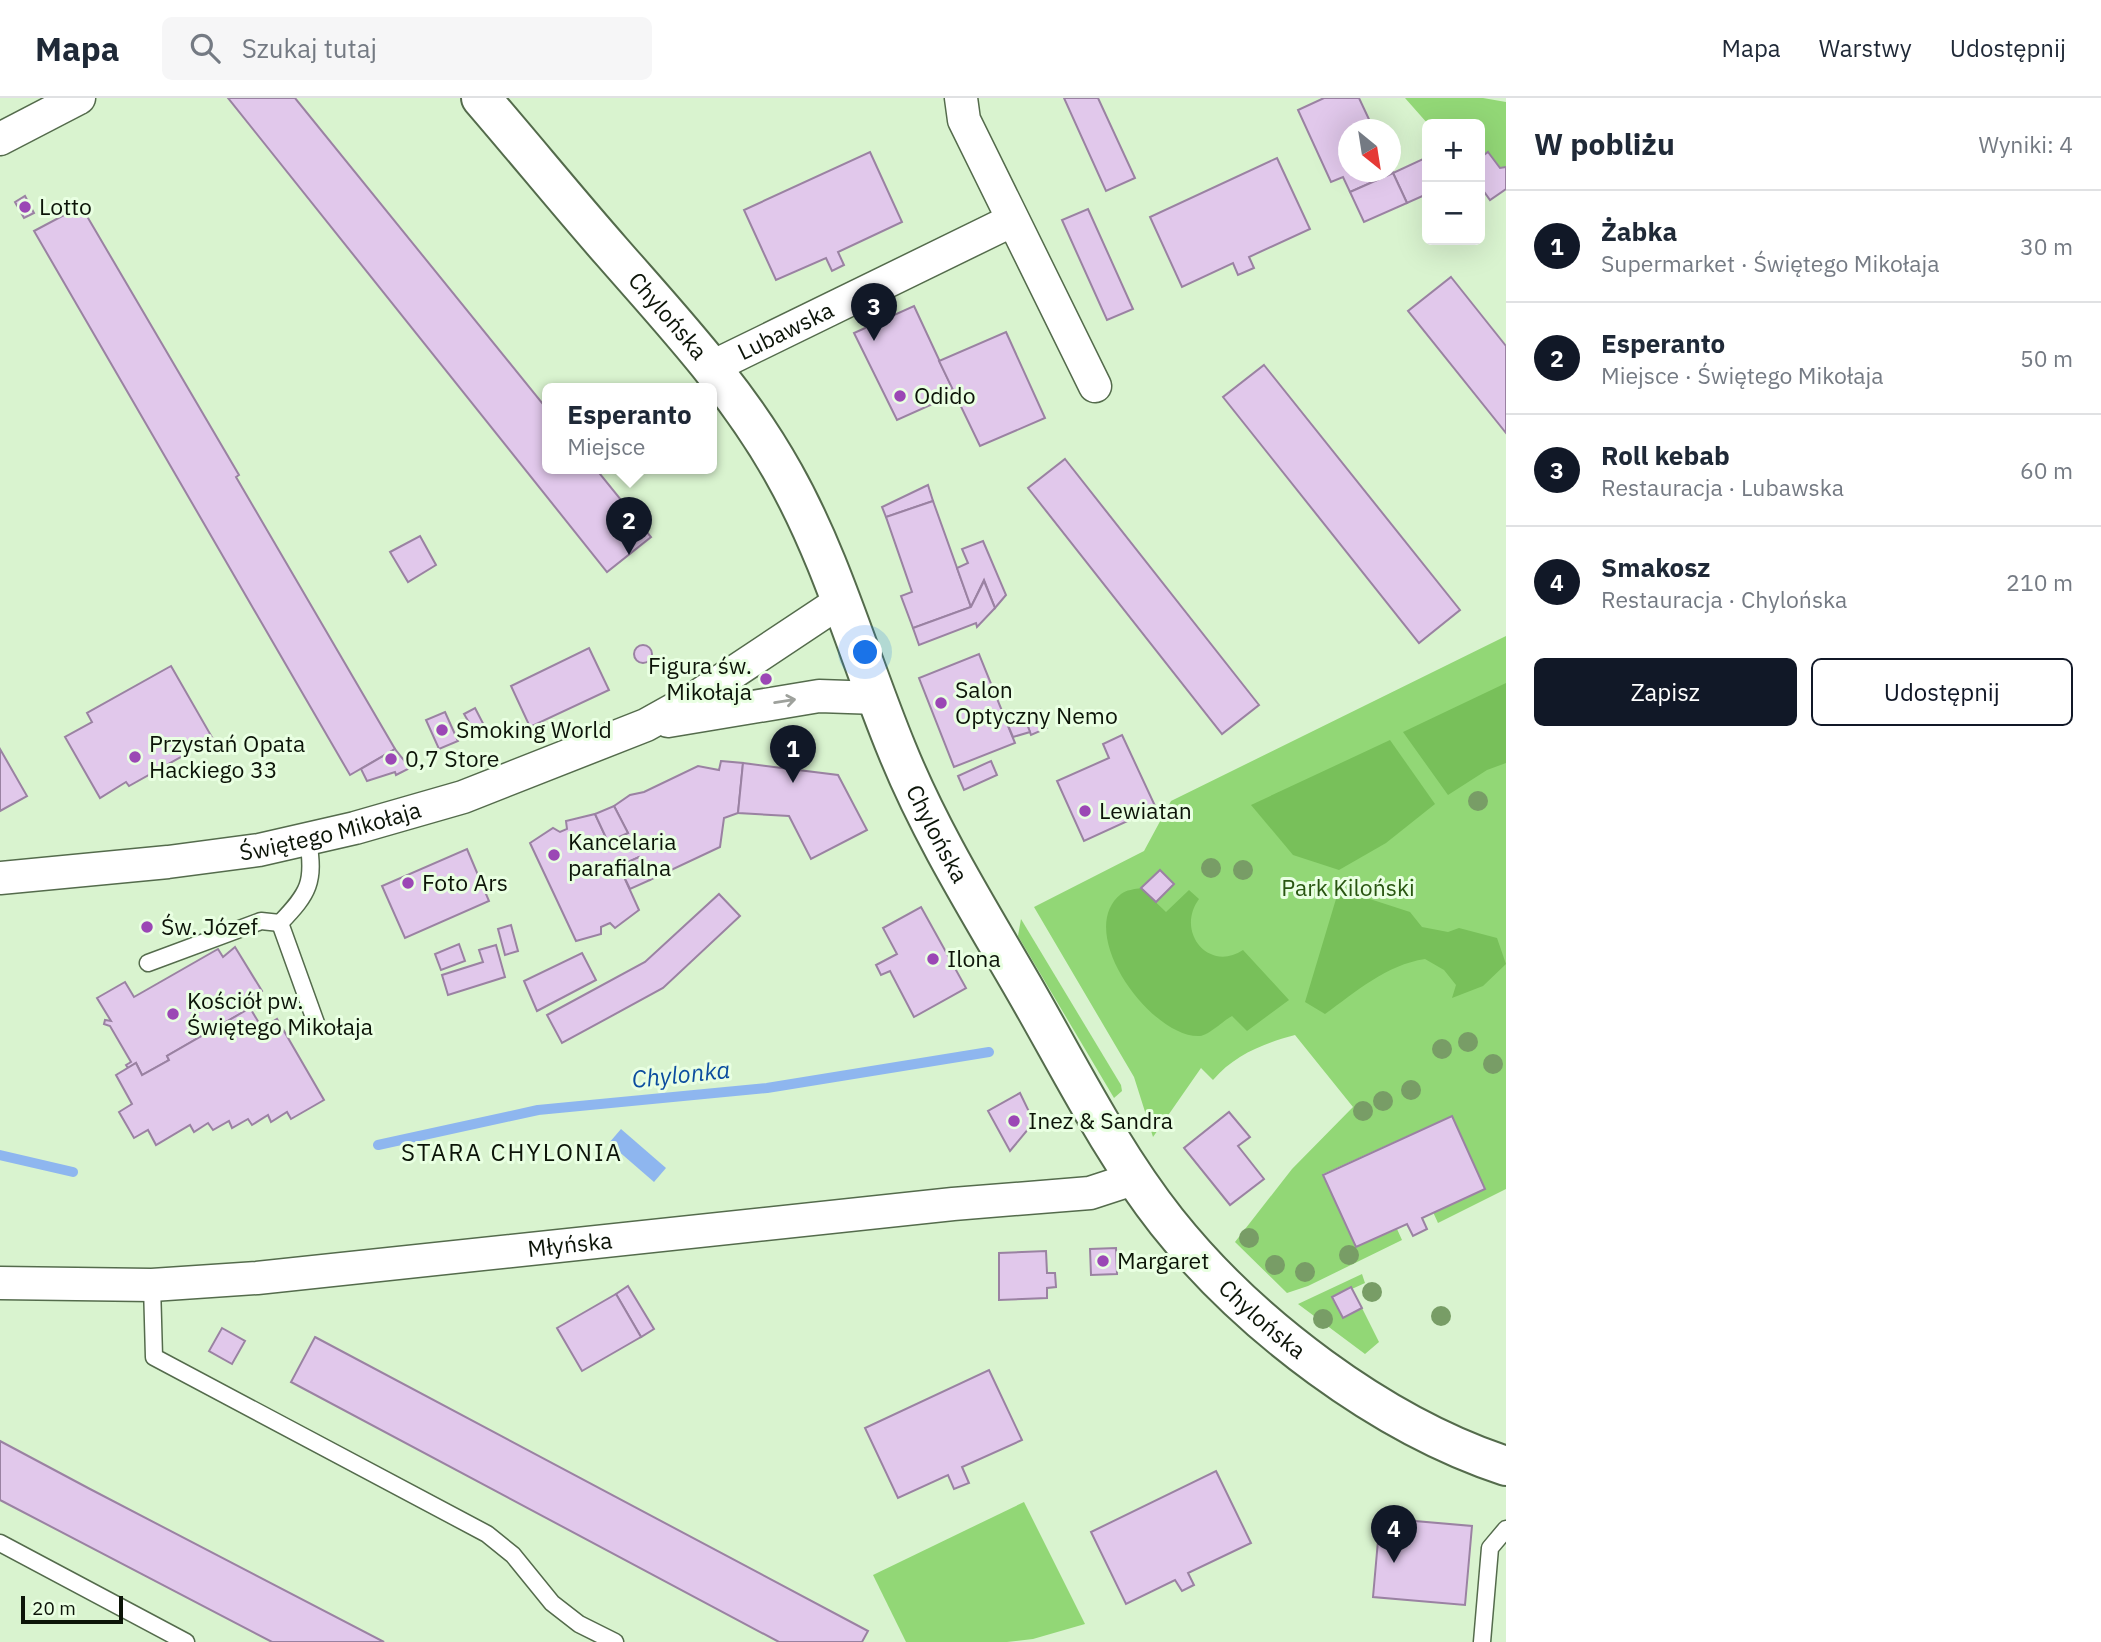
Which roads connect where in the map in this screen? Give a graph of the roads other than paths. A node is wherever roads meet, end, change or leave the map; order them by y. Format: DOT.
graph roads {
  1 [pos="79,98"];
  2 [pos="481,98"];
  3 [pos="961,98"];
  4 [pos="0,139"];
  5 [pos="1011,221"];
  6 [pos="712,367"];
  7 [pos="1095,386"];
  8 [pos="841,601"];
  9 [pos="878,698"];
  10 [pos="646,725"];
  11 [pos="309,840"];
  12 [pos="0,878"];
  13 [pos="280,923"];
  14 [pos="148,963"];
  15 [pos="316,1023"];
  16 [pos="1136,1178"];
  17 [pos="0,1283"];
  18 [pos="152,1285"];
  19 [pos="1506,1466"];
  20 [pos="1506,1529"];
  21 [pos="0,1543"];
  22 [pos="186,1642"];
  23 [pos="615,1642"];
  24 [pos="1482,1642"];
  1 -- 4 [label="street"];
  2 -- 6 [label="street, Chylońska"];
  3 -- 5 [label="street"];
  5 -- 6 [label="street, Lubawska"];
  5 -- 7 [label="street"];
  6 -- 8 [label="street, Chylońska"];
  8 -- 9 [label="street, Chylońska"];
  8 -- 10 [label="street, Świętego Mikołaja"];
  10 -- 9 [label="street, Świętego Mikołaja, one-way"];
  9 -- 16 [label="street, Chylońska"];
  10 -- 11 [label="street, Świętego Mikołaja"];
  11 -- 12 [label="street, Świętego Mikołaja"];
  11 -- 13 [label="lane"];
  13 -- 14 [label="lane"];
  13 -- 15 [label="lane"];
  16 -- 18 [label="street, Młyńska"];
  16 -- 19 [label="street, Chylońska"];
  17 -- 18 [label="street, Młyńska"];
  18 -- 23 [label="lane"];
  20 -- 24 [label="lane"];
  21 -- 22 [label="lane"];
}
